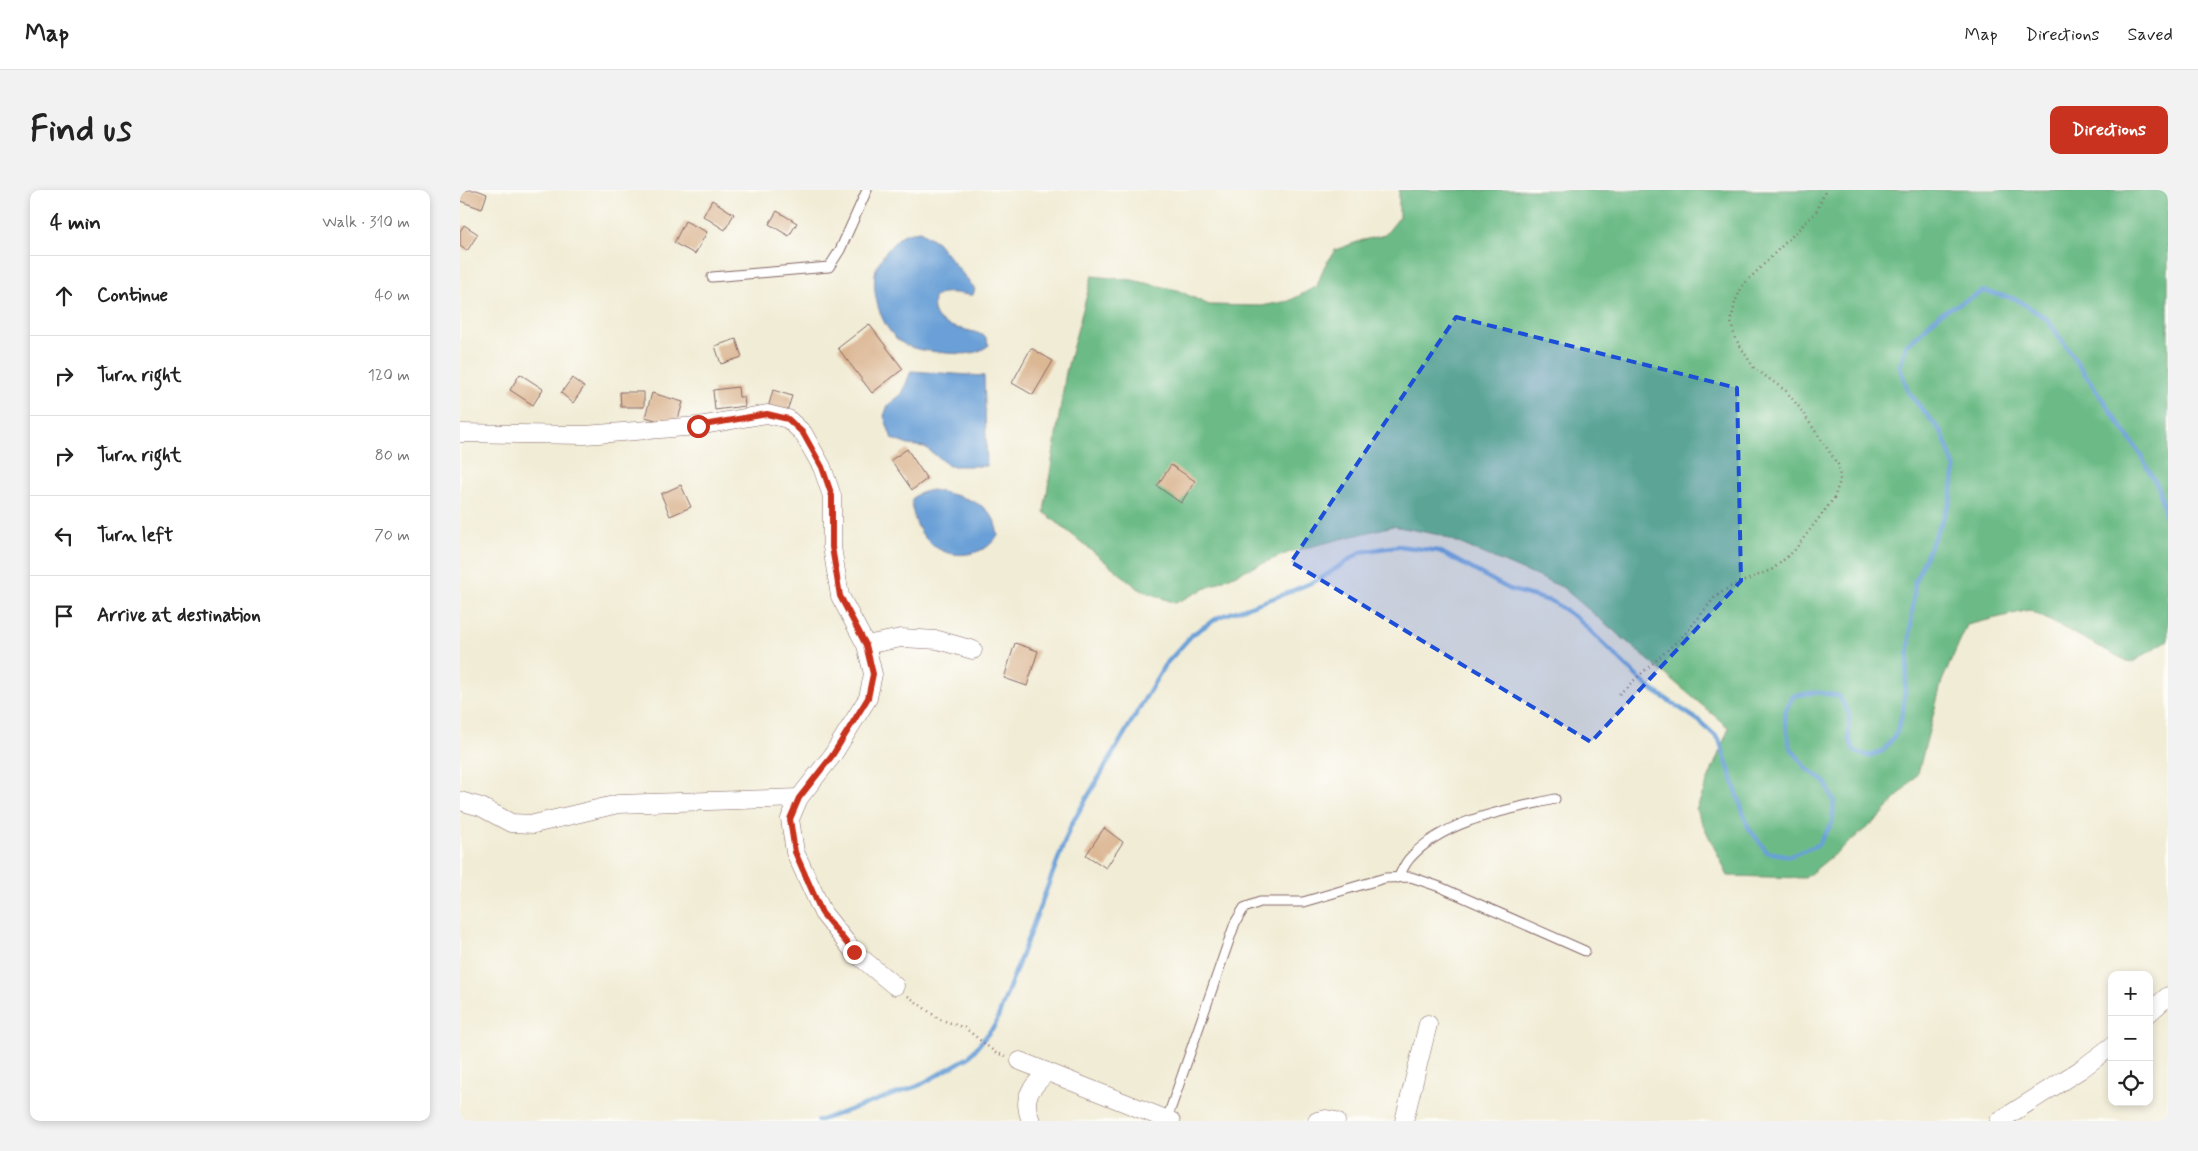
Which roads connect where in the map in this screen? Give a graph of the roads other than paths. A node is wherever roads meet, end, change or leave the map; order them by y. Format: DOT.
graph roads {
  1 [pos="867,190"];
  2 [pos="712,278"];
  3 [pos="460,433"];
  4 [pos="866,645"];
  5 [pos="973,650"];
  6 [pos="799,798"];
  7 [pos="1555,799"];
  8 [pos="460,801"];
  9 [pos="1398,878"];
  10 [pos="1585,951"];
  11 [pos="895,986"];
  12 [pos="2168,996"];
  13 [pos="2153,1009"];
  14 [pos="1428,1024"];
  15 [pos="2108,1049"];
  16 [pos="1020,1061"];
  17 [pos="1048,1072"];
  18 [pos="1169,1120"];
  19 [pos="1031,1121"];
  20 [pos="1317,1121"];
  21 [pos="1336,1121"];
  22 [pos="1404,1121"];
  23 [pos="2000,1121"];
  1 -- 2 [label="lane"];
  3 -- 4 [label="street"];
  4 -- 5 [label="street"];
  4 -- 6 [label="street"];
  6 -- 8 [label="street"];
  6 -- 11 [label="street"];
  7 -- 9 [label="lane"];
  9 -- 10 [label="lane"];
  9 -- 18 [label="lane"];
  12 -- 13 [label="street"];
  14 -- 22 [label="street"];
  15 -- 23 [label="street"];
  16 -- 17 [label="street"];
  17 -- 18 [label="street"];
  17 -- 19 [label="street"];
  20 -- 21 [label="street"];
}
